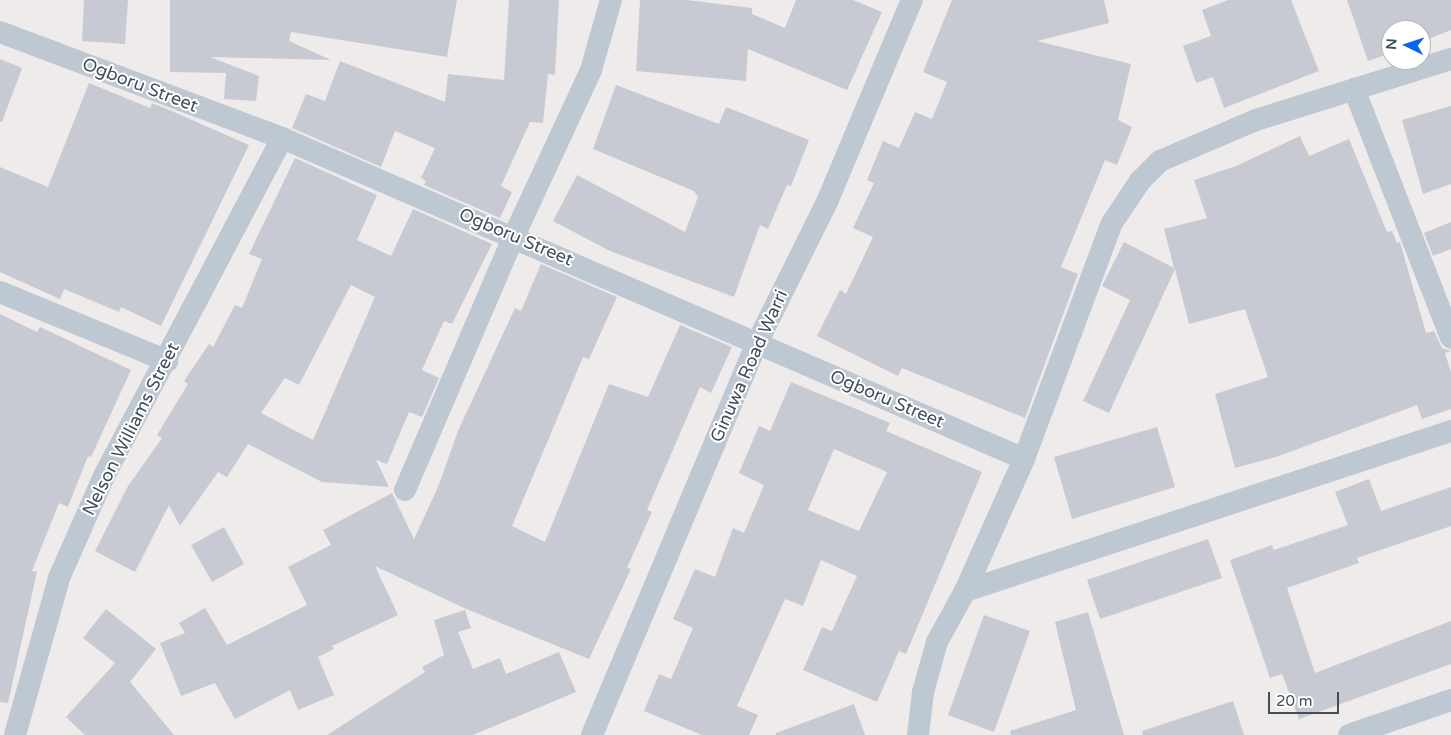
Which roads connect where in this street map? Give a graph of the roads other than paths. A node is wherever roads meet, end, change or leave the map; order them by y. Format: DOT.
graph roads {
  1 [pos="611,0"];
  2 [pos="912,0"];
  3 [pos="0,32"];
  4 [pos="1451,58"];
  5 [pos="1354,89"];
  6 [pos="282,138"];
  7 [pos="514,236"];
  8 [pos="0,292"];
  9 [pos="1451,338"];
  10 [pos="757,342"];
  11 [pos="167,361"];
  12 [pos="1451,432"];
  13 [pos="1024,458"];
  14 [pos="405,490"];
  15 [pos="965,591"];
  16 [pos="1451,700"];
  17 [pos="587,734"];
  18 [pos="15,735"];
  19 [pos="918,735"];
  20 [pos="1349,735"];
  1 -- 7 [label="street"];
  2 -- 10 [label="street, Ginuwa Road Warri"];
  3 -- 6 [label="street, Ogboru Street"];
  4 -- 5 [label="street"];
  5 -- 9 [label="street"];
  5 -- 13 [label="street"];
  6 -- 7 [label="street, Ogboru Street"];
  6 -- 11 [label="street, Nelson Williams Street"];
  7 -- 10 [label="street, Ogboru Street"];
  7 -- 14 [label="street"];
  8 -- 11 [label="street"];
  10 -- 13 [label="street, Ogboru Street"];
  10 -- 17 [label="street, Ginuwa Road Warri"];
  11 -- 18 [label="street, Nelson Williams Street"];
  12 -- 15 [label="street"];
  13 -- 15 [label="street"];
  15 -- 19 [label="street"];
  16 -- 20 [label="street"];
}
